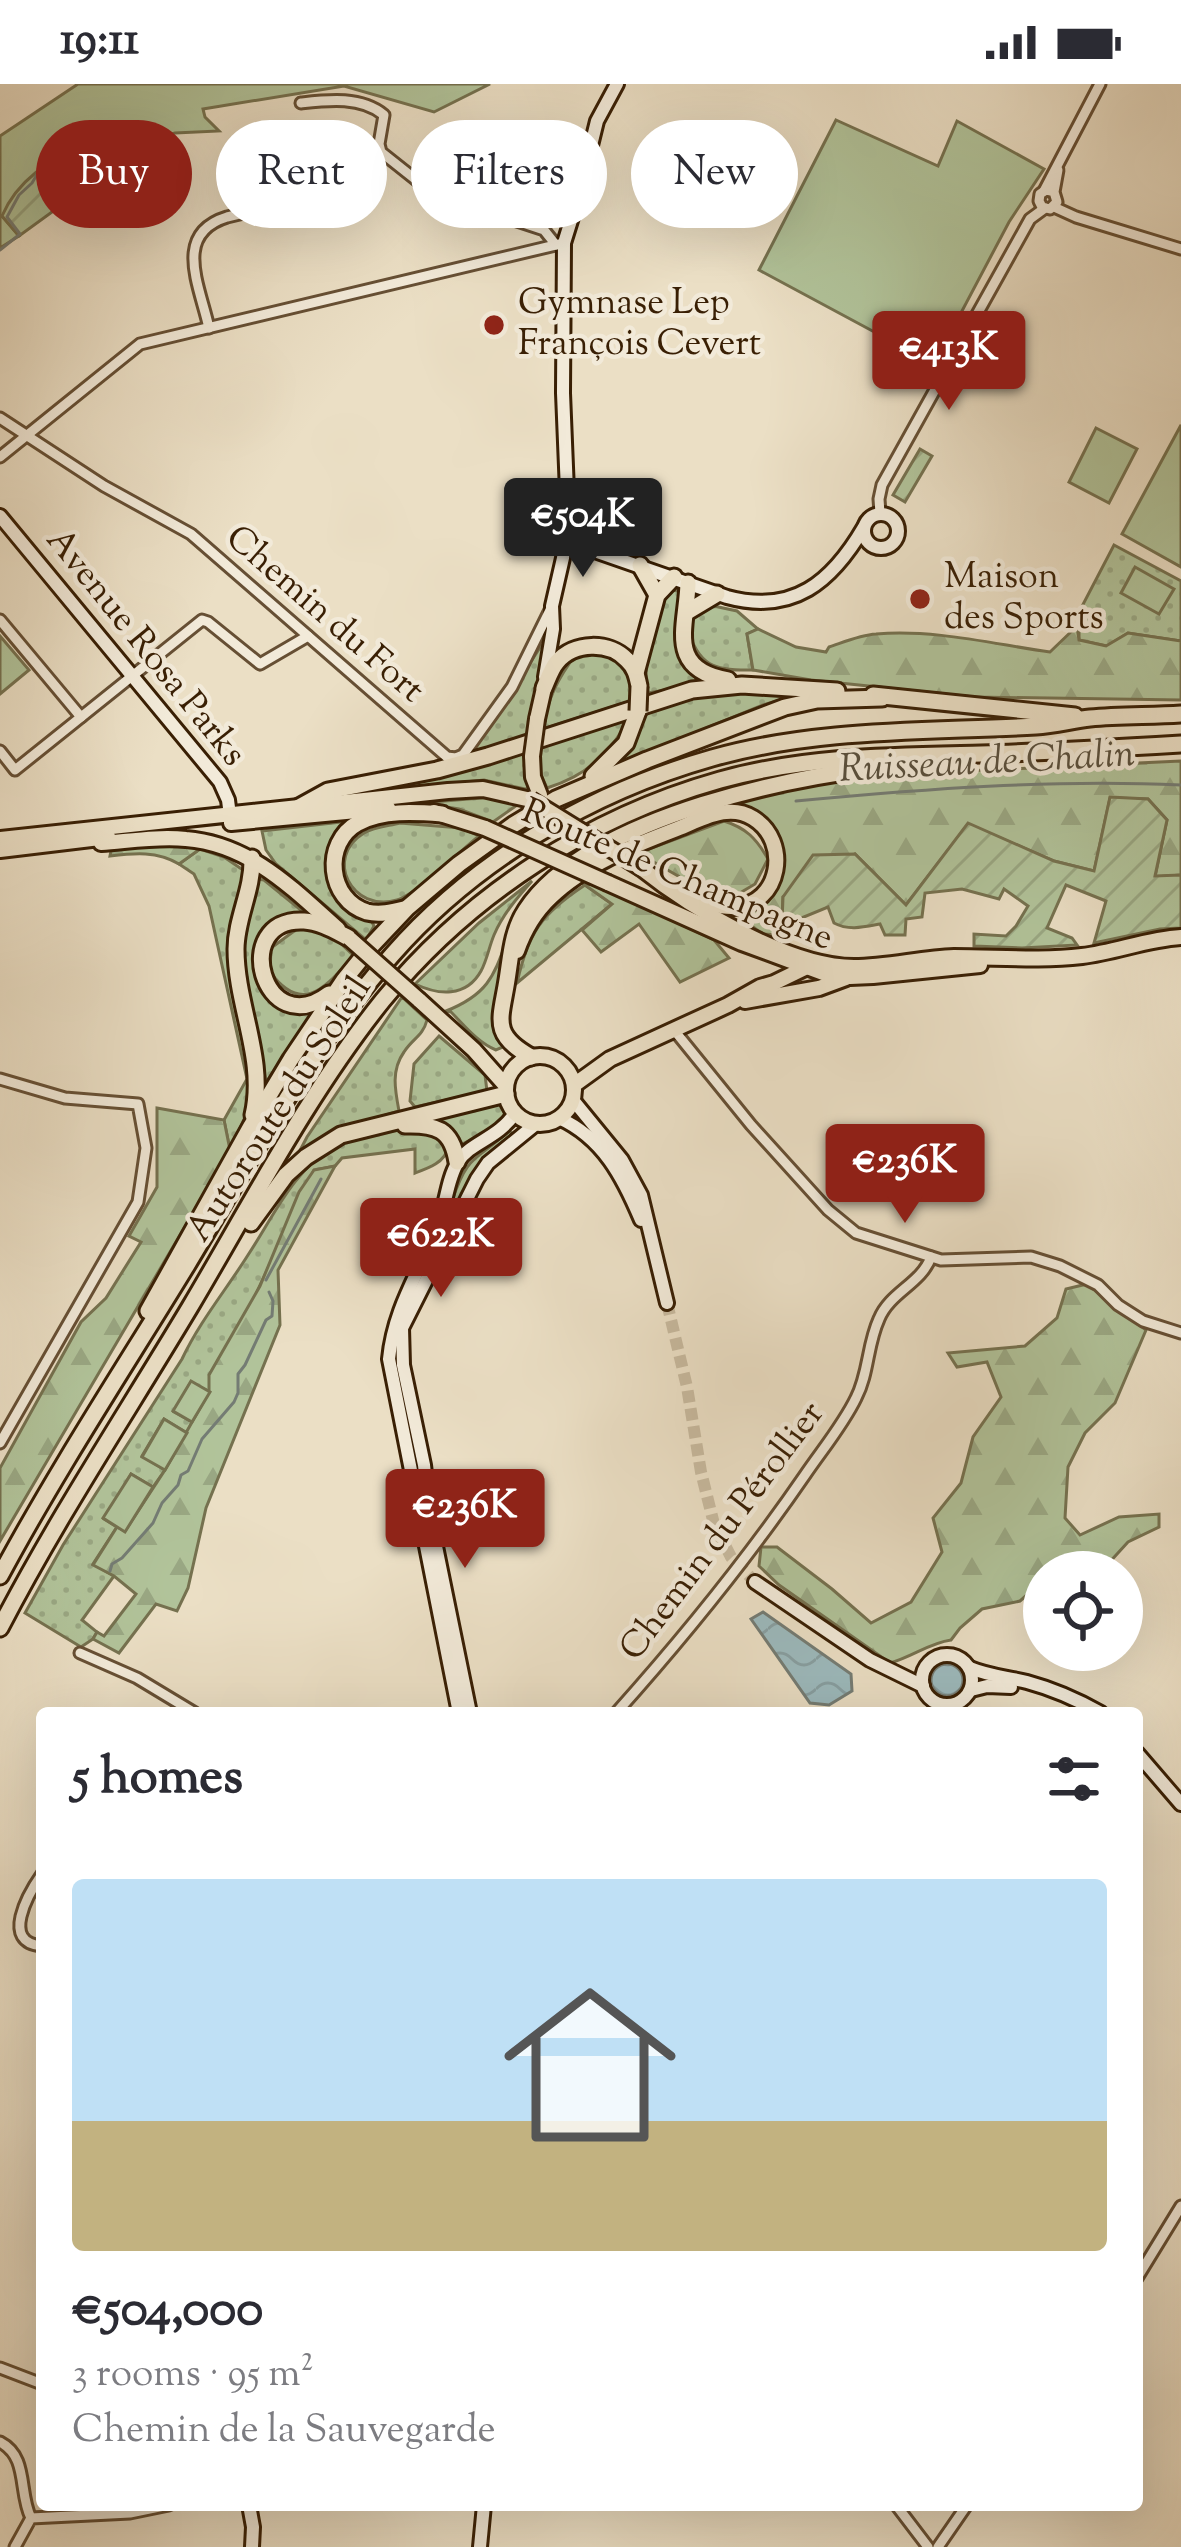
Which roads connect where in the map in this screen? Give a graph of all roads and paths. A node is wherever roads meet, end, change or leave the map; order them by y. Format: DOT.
graph roads {
  1 [pos="617,84"];
  2 [pos="1100,84"];
  3 [pos="301,103"];
  4 [pos="1051,199"];
  5 [pos="216,222"];
  6 [pos="560,244"];
  7 [pos="1181,249"];
  8 [pos="209,328"];
  9 [pos="0,418"];
  10 [pos="26,436"];
  11 [pos="0,457"];
  12 [pos="880,513"];
  13 [pos="0,516"];
  14 [pos="568,516"];
  15 [pos="864,527"];
  16 [pos="566,541"];
  17 [pos="871,545"];
  18 [pos="847,556"];
  19 [pos="640,565"];
  20 [pos="681,580"];
  21 [pos="717,593"];
  22 [pos="657,595"];
  23 [pos="553,606"];
  24 [pos="687,612"];
  25 [pos="0,620"];
  26 [pos="308,636"];
  27 [pos="132,676"];
  28 [pos="637,680"];
  29 [pos="772,686"];
  30 [pos="544,688"];
  31 [pos="882,698"];
  32 [pos="1181,714"];
  33 [pos="81,717"];
  34 [pos="1090,718"];
  35 [pos="1181,744"];
  36 [pos="0,751"];
  37 [pos="987,754"];
  38 [pos="575,790"];
  39 [pos="540,801"];
  40 [pos="299,807"];
  41 [pos="442,814"];
  42 [pos="231,819"];
  43 [pos="0,839"];
  44 [pos="84,842"];
  45 [pos="0,850"];
  46 [pos="252,858"];
  47 [pos="641,868"];
  48 [pos="407,908"];
  49 [pos="1181,937"];
  50 [pos="349,938"];
  51 [pos="742,943"];
  52 [pos="1036,959"];
  53 [pos="836,964"];
  54 [pos="803,968"];
  55 [pos="850,977"];
  56 [pos="508,979"];
  57 [pos="344,980"];
  58 [pos="760,987"];
  59 [pos="728,1005"];
  60 [pos="674,1030"];
  61 [pos="531,1057"];
  62 [pos="0,1079"];
  63 [pos="571,1085"];
  64 [pos="506,1090"];
  65 [pos="515,1113"];
  66 [pos="559,1118"];
  67 [pos="537,1124"];
  68 [pos="251,1126"];
  69 [pos="378,1126"];
  70 [pos="458,1162"];
  71 [pos="653,1248"];
  72 [pos="931,1257"];
  73 [pos="667,1304"];
  74 [pos="1181,1334"];
  75 [pos="144,1335"];
  76 [pos="168,1344"];
  77 [pos="400,1421"];
  78 [pos="418,1438"];
  79 [pos="0,1443"];
  80 [pos="0,1576"];
  81 [pos="755,1582"];
  82 [pos="0,1628"];
  83 [pos="80,1653"];
  84 [pos="925,1667"];
  85 [pos="970,1667"];
  86 [pos="891,1671"];
  87 [pos="922,1686"];
  88 [pos="971,1690"];
  89 [pos="185,1707"];
  90 [pos="458,1707"];
  91 [pos="469,1707"];
  92 [pos="621,1707"];
  93 [pos="1069,1707"];
  94 [pos="1089,1707"];
  95 [pos="1143,1750"];
  96 [pos="1143,1760"];
  97 [pos="1178,1800"];
  98 [pos="36,1883"];
  99 [pos="36,1946"];
  100 [pos="1181,2206"];
  101 [pos="1143,2268"];
  102 [pos="0,2368"];
  103 [pos="36,2382"];
  104 [pos="0,2442"];
  105 [pos="136,2511"];
  106 [pos="250,2511"];
  107 [pos="483,2511"];
  108 [pos="901,2511"];
  109 [pos="963,2511"];
  110 [pos="31,2518"];
  111 [pos="15,2547"];
  112 [pos="252,2547"];
  113 [pos="480,2547"];
  114 [pos="928,2547"];
  115 [pos="938,2547"];
  1 -- 6 [label="street"];
  2 -- 4 [label="street"];
  3 -- 6 [label="street"];
  4 -- 7 [label="street"];
  4 -- 12 [label="street"];
  5 -- 8 [label="street"];
  6 -- 8 [label="street"];
  6 -- 14 [label="street"];
  8 -- 10 [label="street"];
  9 -- 10 [label="street, Chemin du Fort"];
  10 -- 11 [label="street"];
  10 -- 26 [label="street, Chemin du Fort"];
  12 -- 15 [label="street"];
  12 -- 17 [label="street"];
  13 -- 27 [label="street, Avenue Rosa Parks"];
  14 -- 16 [label="street"];
  14 -- 19 [label="street"];
  15 -- 17 [label="street"];
  15 -- 18 [label="street"];
  16 -- 19 [label="street"];
  16 -- 23 [label="street"];
  17 -- 18 [label="street"];
  18 -- 21 [label="street"];
  19 -- 20 [label="street"];
  19 -- 22 [label="highway"];
  20 -- 21 [label="street"];
  20 -- 22 [label="highway"];
  20 -- 24 [label="highway"];
  21 -- 24 [label="highway"];
  22 -- 28 [label="highway"];
  23 -- 26 [label="street, Chemin du Fort"];
  23 -- 30 [label="street"];
  24 -- 29 [label="highway"];
  25 -- 33 [label="street"];
  26 -- 27 [label="street"];
  27 -- 33 [label="street"];
  27 -- 42 [label="street, Avenue Rosa Parks"];
  28 -- 30 [label="highway"];
  28 -- 38 [label="highway, bridge"];
  29 -- 31 [label="highway"];
  29 -- 40 [label="highway"];
  30 -- 39 [label="main road, bridge"];
  31 -- 34 [label="highway"];
  31 -- 38 [label="highway"];
  32 -- 34 [label="highway, Autoroute du Soleil"];
  33 -- 36 [label="street"];
  34 -- 75 [label="highway, Autoroute du Soleil"];
  35 -- 37 [label="highway, Autoroute du Soleil"];
  37 -- 56 [label="highway"];
  37 -- 76 [label="highway, Autoroute du Soleil"];
  38 -- 48 [label="highway"];
  39 -- 40 [label="main road, Route de Champagne"];
  39 -- 47 [label="main road, Route de Champagne, bridge"];
  40 -- 42 [label="main road, Route de Champagne"];
  41 -- 42 [label="main road, Route de Champagne"];
  41 -- 48 [label="highway"];
  41 -- 51 [label="main road, Route de Champagne, bridge"];
  42 -- 43 [label="main road"];
  42 -- 44 [label="main road"];
  44 -- 45 [label="main road"];
  44 -- 46 [label="main road"];
  46 -- 50 [label="main road"];
  46 -- 68 [label="highway"];
  47 -- 53 [label="main road, Route de Champagne"];
  47 -- 56 [label="main road"];
  48 -- 57 [label="highway"];
  49 -- 52 [label="main road, Route de Champagne"];
  50 -- 57 [label="highway"];
  50 -- 64 [label="main road, bridge"];
  51 -- 54 [label="main road, Route de Champagne"];
  51 -- 58 [label="main road"];
  52 -- 53 [label="main road, Route de Champagne"];
  52 -- 55 [label="main road, Route de Champagne"];
  53 -- 54 [label="main road"];
  54 -- 55 [label="main road, Route de Champagne"];
  54 -- 58 [label="main road"];
  55 -- 59 [label="main road"];
  56 -- 61 [label="highway"];
  57 -- 68 [label="highway"];
  58 -- 59 [label="main road"];
  59 -- 60 [label="main road"];
  60 -- 63 [label="main road"];
  60 -- 72 [label="street"];
  61 -- 63 [label="main road"];
  61 -- 64 [label="main road"];
  62 -- 79 [label="street"];
  63 -- 66 [label="main road"];
  63 -- 71 [label="street"];
  64 -- 65 [label="main road"];
  64 -- 69 [label="highway"];
  65 -- 67 [label="main road"];
  65 -- 70 [label="street"];
  66 -- 67 [label="main road"];
  66 -- 71 [label="street"];
  67 -- 78 [label="street"];
  68 -- 75 [label="highway"];
  69 -- 70 [label="highway"];
  69 -- 76 [label="highway"];
  70 -- 77 [label="street"];
  71 -- 73 [label="street"];
  72 -- 74 [label="street"];
  72 -- 92 [label="street, Chemin du Pérollier"];
  75 -- 80 [label="highway, Autoroute du Soleil"];
  76 -- 82 [label="highway, Autoroute du Soleil"];
  77 -- 78 [label="street"];
  77 -- 90 [label="street"];
  78 -- 91 [label="street"];
  81 -- 86 [label="street"];
  83 -- 89 [label="street"];
  84 -- 85 [label="street"];
  84 -- 86 [label="street"];
  84 -- 87 [label="street"];
  85 -- 88 [label="street"];
  85 -- 94 [label="street"];
  86 -- 87 [label="street"];
  87 -- 88 [label="street"];
  88 -- 93 [label="street"];
  95 -- 97 [label="street"];
  96 -- 97 [label="street"];
  98 -- 99 [label="street"];
  100 -- 101 [label="street"];
  102 -- 103 [label="street"];
  104 -- 110 [label="street"];
  105 -- 110 [label="street"];
  106 -- 112 [label="street"];
  107 -- 113 [label="street"];
  108 -- 114 [label="street"];
  109 -- 115 [label="street"];
  110 -- 111 [label="street"];
}
